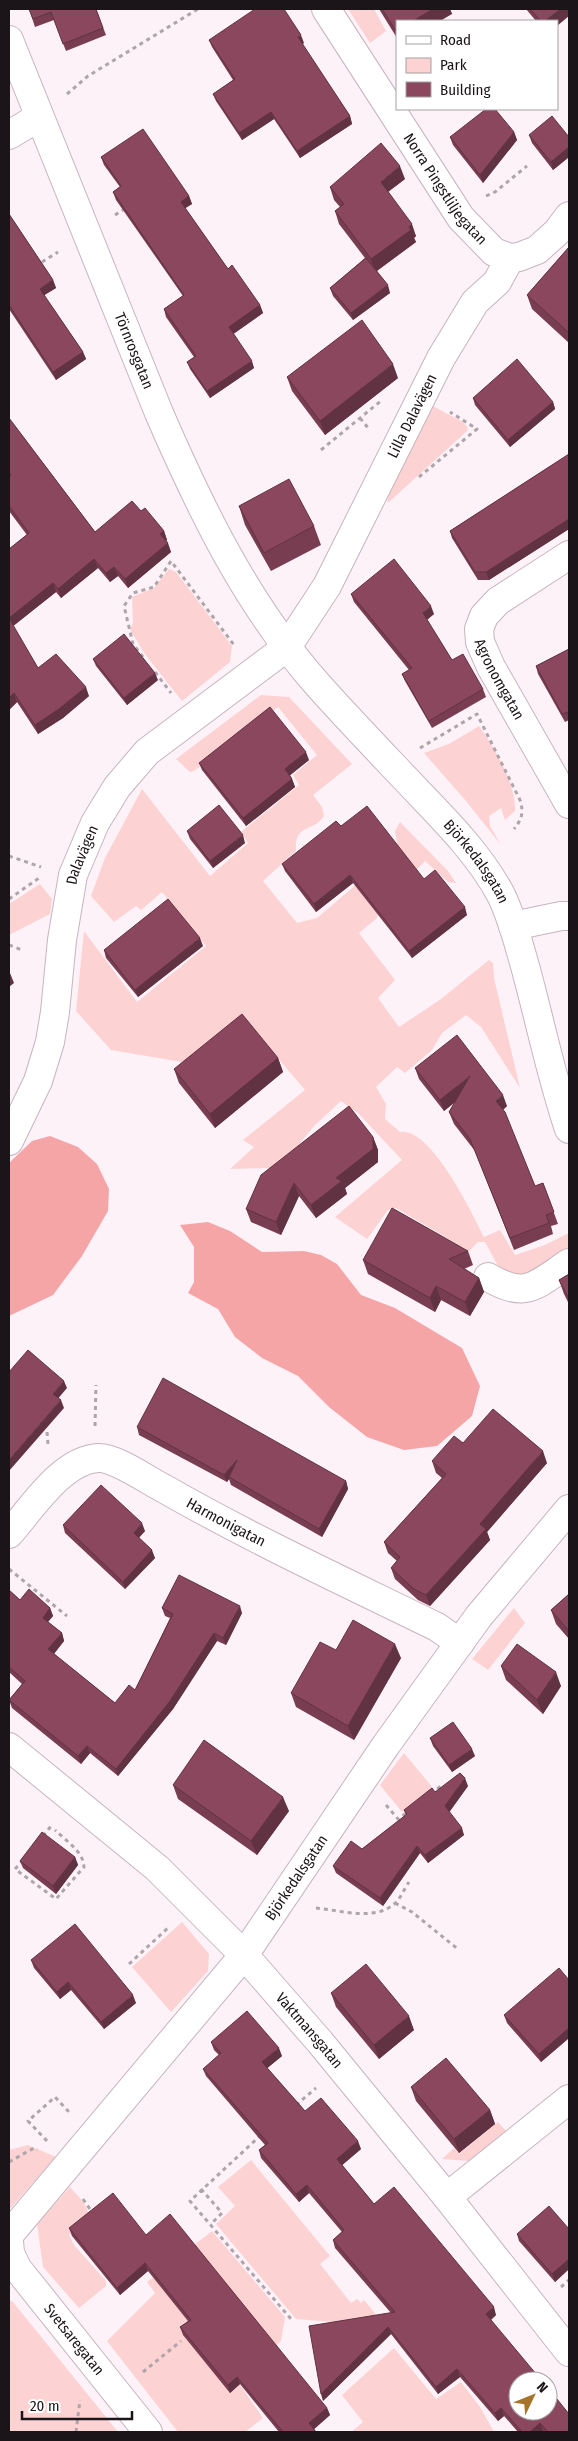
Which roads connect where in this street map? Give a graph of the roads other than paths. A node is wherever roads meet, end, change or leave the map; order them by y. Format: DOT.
graph roads {
  1 [pos="326,9"];
  2 [pos="9,40"];
  3 [pos="39,117"];
  4 [pos="9,135"];
  5 [pos="569,216"];
  6 [pos="510,258"];
  7 [pos="569,555"];
  8 [pos="287,647"];
  9 [pos="569,804"];
  10 [pos="569,916"];
  11 [pos="513,926"];
  12 [pos="569,1129"];
  13 [pos="9,1141"];
  14 [pos="569,1263"];
  15 [pos="488,1277"];
  16 [pos="564,1526"];
  17 [pos="9,1534"];
  18 [pos="460,1644"];
  19 [pos="9,1747"];
  20 [pos="244,1955"];
  21 [pos="569,2100"];
  22 [pos="447,2197"];
  23 [pos="9,2235"];
  24 [pos="9,2242"];
  25 [pos="569,2352"];
  26 [pos="148,2432"];
  1 -- 6 [label="street, Norra Pingstliljegatan"];
  2 -- 3 [label="street, Törnrosgatan"];
  3 -- 4 [label="street"];
  3 -- 8 [label="street, Törnrosgatan"];
  5 -- 6 [label="street"];
  6 -- 8 [label="street, Lilla Dalavägen"];
  7 -- 9 [label="street, Agronomgatan"];
  8 -- 11 [label="street, Björkedalsgatan"];
  8 -- 13 [label="street, Dalavägen"];
  10 -- 11 [label="street"];
  11 -- 12 [label="street, Björkedalsgatan"];
  14 -- 15 [label="street"];
  16 -- 18 [label="street, Björkedalsgatan"];
  17 -- 18 [label="street, Harmonigatan"];
  18 -- 20 [label="street, Björkedalsgatan"];
  19 -- 20 [label="street, Vaktmansgatan"];
  20 -- 22 [label="street, Vaktmansgatan"];
  20 -- 23 [label="street, Björkedalsgatan"];
  21 -- 22 [label="street"];
  22 -- 25 [label="street, Vaktmansgatan"];
  24 -- 26 [label="street, Svetsaregatan"];
}
